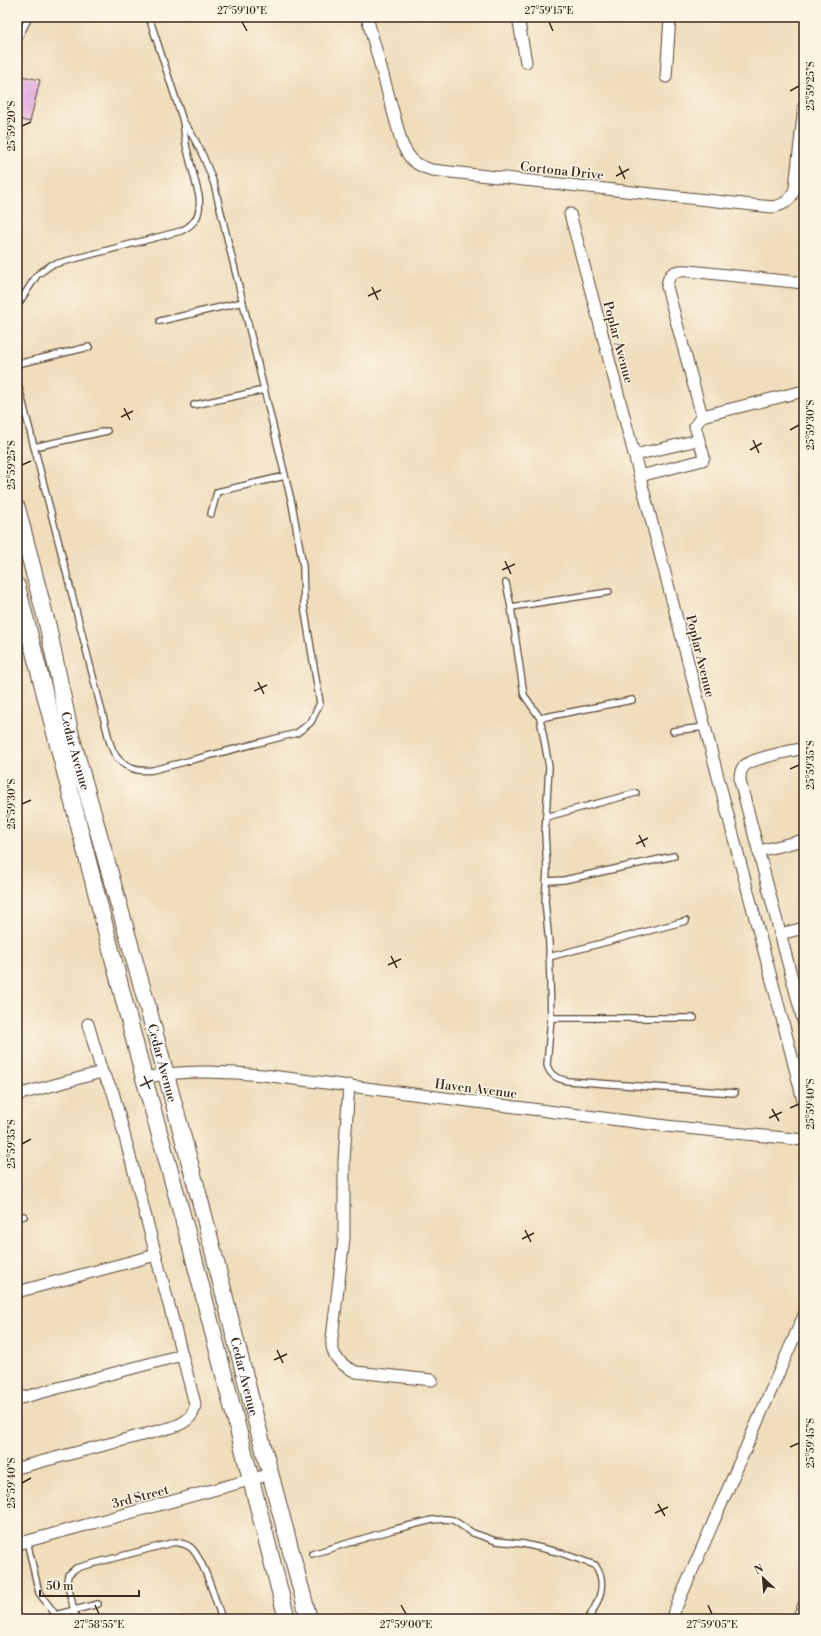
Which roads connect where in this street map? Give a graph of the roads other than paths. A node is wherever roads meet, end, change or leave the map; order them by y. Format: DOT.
graph roads {
  1 [pos="29,17"];
  2 [pos="149,17"];
  3 [pos="367,17"];
  4 [pos="518,17"];
  5 [pos="670,17"];
  6 [pos="17,41"];
  7 [pos="526,62"];
  8 [pos="666,77"];
  9 [pos="804,106"];
  10 [pos="182,121"];
  11 [pos="570,214"];
  12 [pos="804,283"];
  13 [pos="243,302"];
  14 [pos="17,306"];
  15 [pos="160,321"];
  16 [pos="89,347"];
  17 [pos="17,364"];
  18 [pos="17,380"];
  19 [pos="264,390"];
  20 [pos="804,391"];
  21 [pos="194,405"];
  22 [pos="702,416"];
  23 [pos="107,431"];
  24 [pos="698,440"];
  25 [pos="34,447"];
  26 [pos="635,455"];
  27 [pos="285,476"];
  28 [pos="640,476"];
  29 [pos="17,508"];
  30 [pos="211,514"];
  31 [pos="506,583"];
  32 [pos="17,586"];
  33 [pos="609,592"];
  34 [pos="511,607"];
  35 [pos="632,700"];
  36 [pos="540,718"];
  37 [pos="705,727"];
  38 [pos="673,731"];
  39 [pos="804,748"];
  40 [pos="636,793"];
  41 [pos="546,817"];
  42 [pos="96,822"];
  43 [pos="80,826"];
  44 [pos="804,840"];
  45 [pos="758,851"];
  46 [pos="674,856"];
  47 [pos="547,881"];
  48 [pos="686,921"];
  49 [pos="804,928"];
  50 [pos="780,934"];
  51 [pos="549,957"];
  52 [pos="550,1018"];
  53 [pos="694,1018"];
  54 [pos="804,1020"];
  55 [pos="88,1024"];
  56 [pos="102,1072"];
  57 [pos="166,1073"];
  58 [pos="144,1078"];
  59 [pos="349,1085"];
  60 [pos="735,1093"];
  61 [pos="17,1095"];
  62 [pos="804,1105"];
  63 [pos="804,1140"];
  64 [pos="24,1216"];
  65 [pos="17,1218"];
  66 [pos="156,1255"];
  67 [pos="17,1292"];
  68 [pos="804,1315"];
  69 [pos="182,1355"];
  70 [pos="432,1380"];
  71 [pos="17,1399"];
  72 [pos="17,1468"];
  73 [pos="271,1474"];
  74 [pos="250,1480"];
  75 [pos="22,1542"];
  76 [pos="312,1554"];
  77 [pos="98,1604"];
  78 [pos="804,1605"];
  79 [pos="73,1610"];
  80 [pos="56,1617"];
  81 [pos="76,1619"];
  82 [pos="222,1619"];
  83 [pos="287,1619"];
  84 [pos="309,1619"];
  85 [pos="588,1619"];
  86 [pos="671,1619"];
  87 [pos="798,1619"];
  1 -- 6 [label="lane"];
  2 -- 10 [label="lane"];
  3 -- 9 [label="street, Cortona Drive"];
  4 -- 7 [label="street"];
  5 -- 8 [label="street"];
  10 -- 13 [label="lane"];
  10 -- 14 [label="lane"];
  11 -- 26 [label="street, Poplar Avenue"];
  12 -- 22 [label="street"];
  13 -- 15 [label="lane"];
  13 -- 19 [label="lane"];
  16 -- 17 [label="lane"];
  18 -- 25 [label="lane"];
  19 -- 21 [label="lane"];
  19 -- 27 [label="lane"];
  20 -- 22 [label="street"];
  22 -- 24 [label="street"];
  23 -- 25 [label="lane"];
  24 -- 26 [label="street"];
  24 -- 28 [label="street"];
  25 -- 27 [label="lane"];
  26 -- 28 [label="street, Poplar Avenue"];
  27 -- 30 [label="lane"];
  28 -- 37 [label="street, Poplar Avenue"];
  29 -- 42 [label="main road, Cedar Avenue"];
  31 -- 34 [label="lane"];
  32 -- 43 [label="main road, Cedar Avenue"];
  33 -- 34 [label="lane"];
  34 -- 36 [label="lane"];
  35 -- 36 [label="lane"];
  36 -- 41 [label="lane"];
  37 -- 38 [label="lane"];
  37 -- 62 [label="street, Poplar Avenue"];
  39 -- 45 [label="street"];
  40 -- 41 [label="lane"];
  41 -- 47 [label="lane"];
  42 -- 43 [label="main road"];
  42 -- 57 [label="main road, Cedar Avenue"];
  43 -- 58 [label="main road, Cedar Avenue"];
  44 -- 45 [label="street"];
  45 -- 50 [label="street"];
  46 -- 47 [label="lane"];
  47 -- 51 [label="lane"];
  48 -- 51 [label="lane"];
  49 -- 50 [label="street"];
  50 -- 54 [label="street"];
  51 -- 52 [label="lane"];
  52 -- 53 [label="lane"];
  52 -- 60 [label="lane"];
  55 -- 56 [label="street"];
  56 -- 61 [label="street"];
  56 -- 66 [label="street"];
  57 -- 58 [label="street, Haven Avenue"];
  57 -- 59 [label="street, Haven Avenue"];
  57 -- 73 [label="main road, Cedar Avenue"];
  58 -- 74 [label="main road, Cedar Avenue"];
  59 -- 63 [label="street, Haven Avenue"];
  59 -- 70 [label="street"];
  64 -- 65 [label="lane"];
  66 -- 67 [label="street"];
  66 -- 69 [label="street"];
  68 -- 86 [label="street"];
  69 -- 71 [label="street"];
  69 -- 72 [label="street"];
  73 -- 74 [label="street, 3rd Street"];
  73 -- 84 [label="main road, Cedar Avenue"];
  74 -- 75 [label="street, 3rd Street"];
  74 -- 83 [label="main road, Cedar Avenue"];
  75 -- 80 [label="lane"];
  76 -- 85 [label="lane"];
  77 -- 79 [label="lane"];
  78 -- 87 [label="street"];
  79 -- 80 [label="lane"];
  79 -- 81 [label="lane"];
  79 -- 82 [label="lane"];
}
